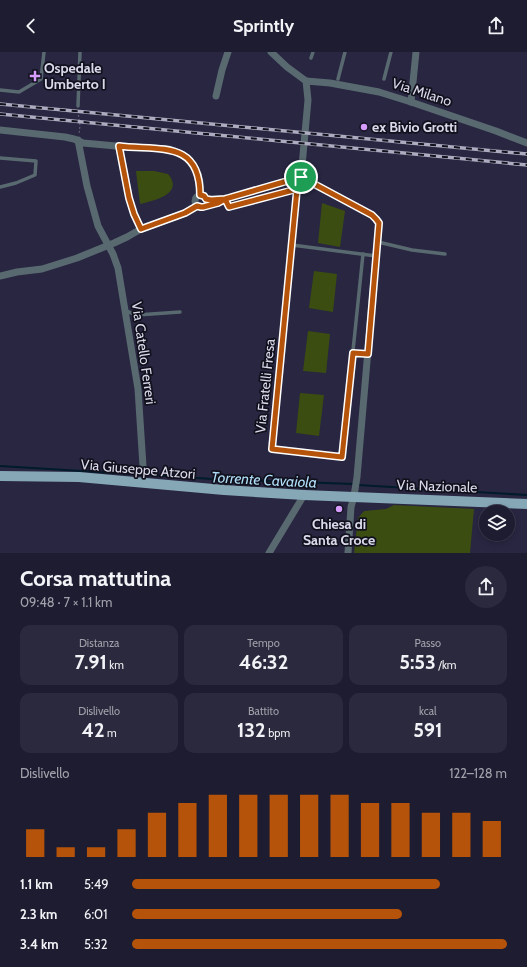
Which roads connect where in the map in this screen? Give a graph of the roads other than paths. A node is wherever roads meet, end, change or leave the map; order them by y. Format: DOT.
graph roads {
  1 [pos="44,52"];
  2 [pos="80,52"];
  3 [pos="228,52"];
  4 [pos="271,52"];
  5 [pos="313,52"];
  6 [pos="345,52"];
  7 [pos="391,52"];
  8 [pos="416,52"];
  9 [pos="311,58"];
  10 [pos="338,79"];
  11 [pos="384,79"];
  12 [pos="306,81"];
  13 [pos="0,90"];
  14 [pos="216,96"];
  15 [pos="411,102"];
  16 [pos="78,106"];
  17 [pos="0,130"];
  18 [pos="78,140"];
  19 [pos="527,143"];
  20 [pos="119,146"];
  21 [pos="0,158"];
  22 [pos="301,177"];
  23 [pos="0,187"];
  24 [pos="297,189"];
  25 [pos="202,201"];
  26 [pos="141,229"];
  27 [pos="378,242"];
  28 [pos="108,245"];
  29 [pos="292,245"];
  30 [pos="363,254"];
  31 [pos="445,254"];
  32 [pos="376,256"];
  33 [pos="0,276"];
  34 [pos="125,310"];
  35 [pos="180,312"];
  36 [pos="353,353"];
  37 [pos="366,354"];
  38 [pos="143,466"];
  39 [pos="0,476"];
  40 [pos="304,495"];
  41 [pos="352,495"];
  42 [pos="527,504"];
  43 [pos="268,553"];
  44 [pos="348,553"];
  1 -- 13 [label="lane"];
  2 -- 16 [label="lane"];
  3 -- 14 [label="street"];
  4 -- 12 [label="street"];
  5 -- 9 [label="lane"];
  6 -- 10 [label="lane"];
  7 -- 11 [label="lane"];
  8 -- 15 [label="street"];
  12 -- 15 [label="street, Via Milano"];
  12 -- 22 [label="street"];
  15 -- 19 [label="street, Via Milano"];
  17 -- 18 [label="street"];
  18 -- 20 [label="street"];
  18 -- 28 [label="street, Via Catello Ferreri"];
  20 -- 25 [label="street"];
  20 -- 26 [label="lane"];
  21 -- 23 [label="lane"];
  22 -- 25 [label="street"];
  22 -- 27 [label="street"];
  24 -- 29 [label="lane, Via Fratelli Fresa"];
  25 -- 26 [label="street"];
  26 -- 28 [label="street"];
  27 -- 31 [label="lane"];
  27 -- 32 [label="street"];
  28 -- 33 [label="street"];
  28 -- 34 [label="street, Via Catello Ferreri"];
  29 -- 30 [label="lane"];
  29 -- 36 [label="lane, Via Fratelli Fresa"];
  30 -- 32 [label="lane"];
  30 -- 36 [label="lane, Via Fratelli Fresa"];
  32 -- 37 [label="street"];
  34 -- 35 [label="lane"];
  34 -- 38 [label="street, Via Catello Ferreri"];
  36 -- 37 [label="lane"];
  37 -- 41 [label="street"];
  39 -- 40 [label="main road, Via Giuseppe Atzori"];
  40 -- 41 [label="main road, Via Giuseppe Atzori"];
  40 -- 43 [label="street"];
  41 -- 42 [label="main road, Via Nazionale"];
  41 -- 44 [label="street"];
}
